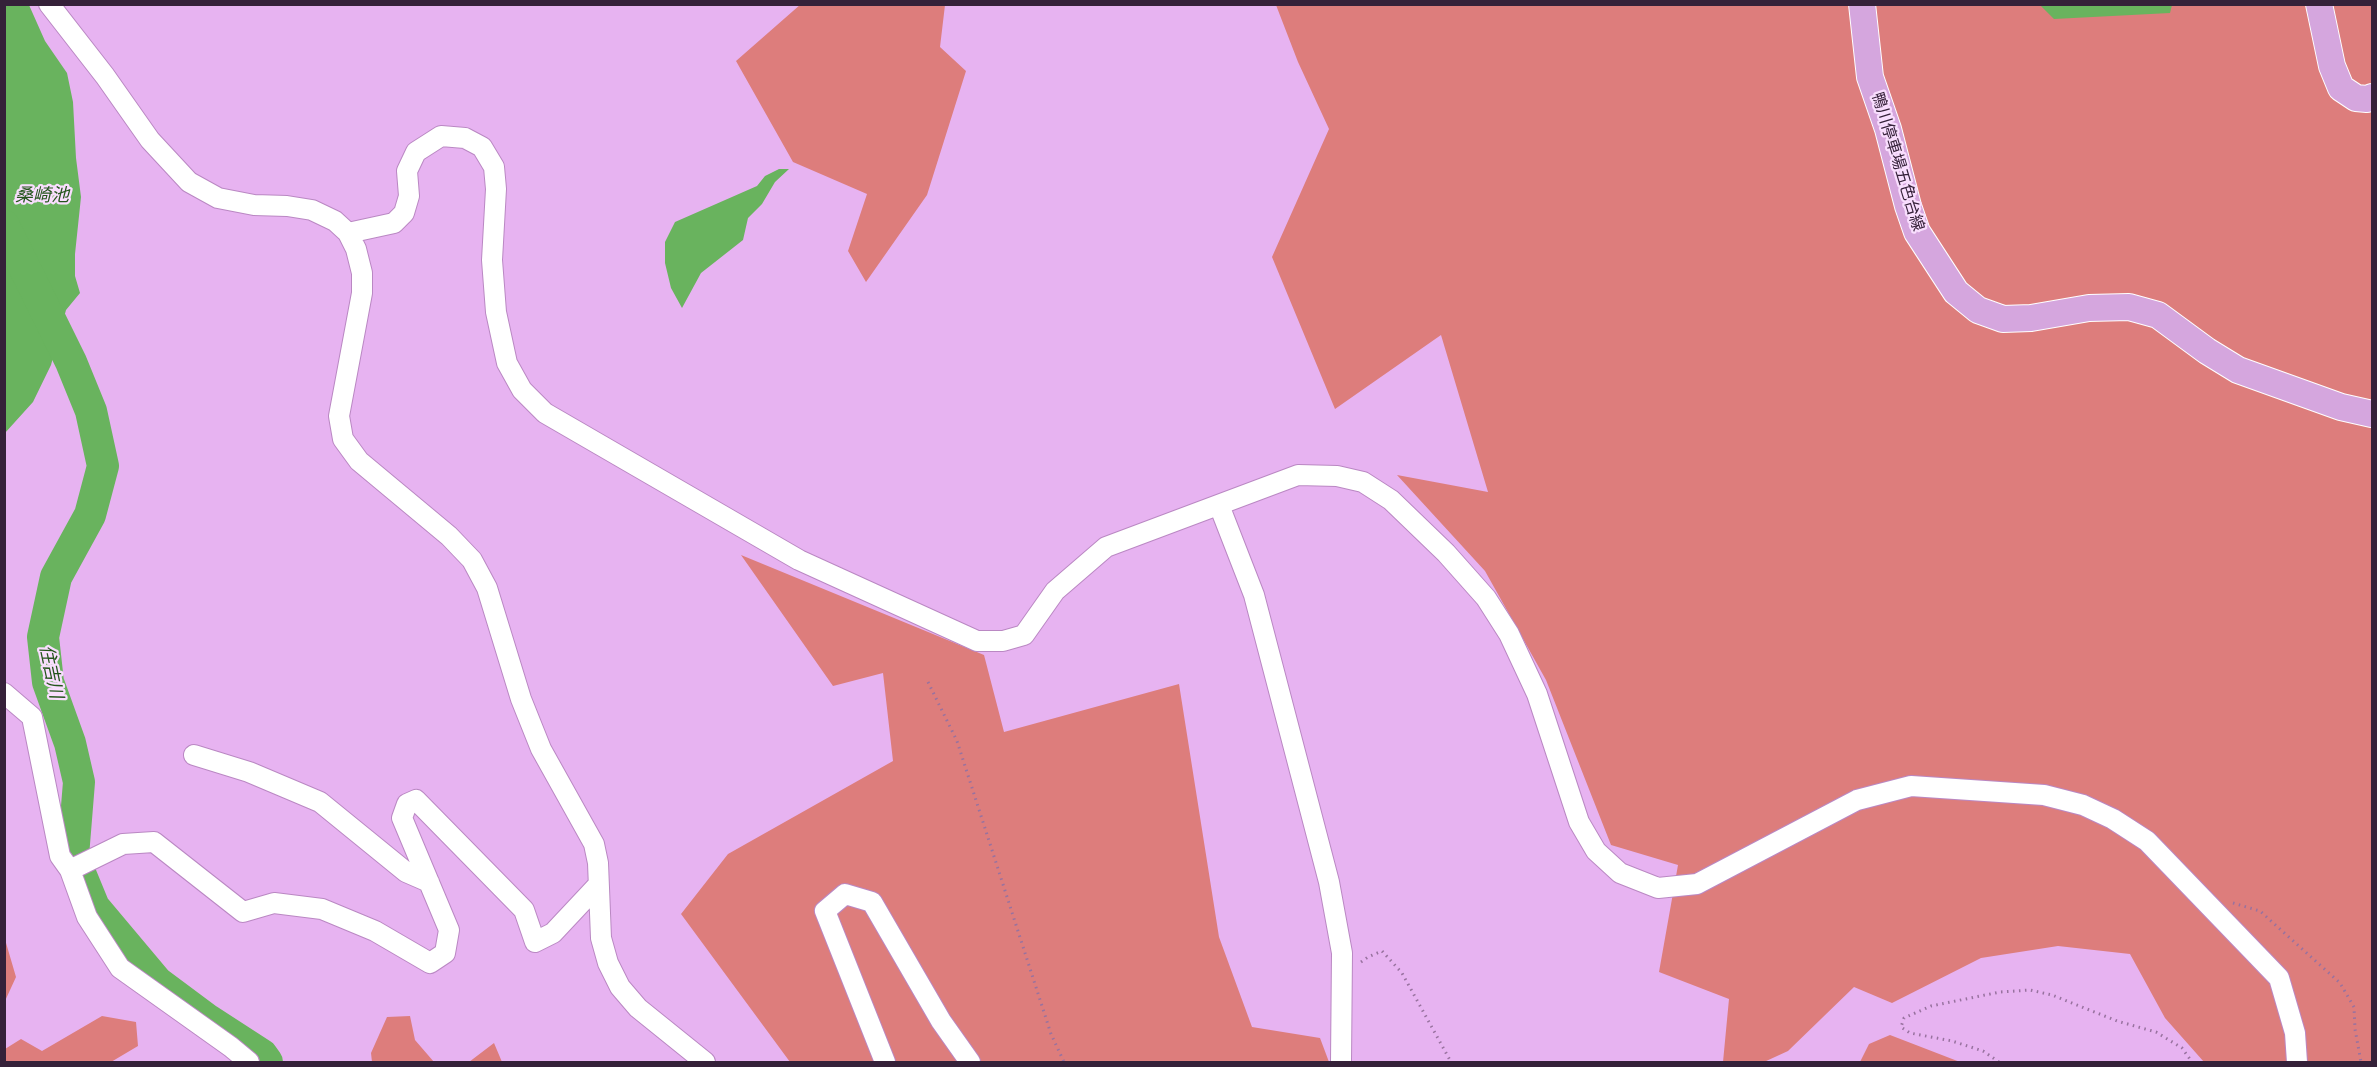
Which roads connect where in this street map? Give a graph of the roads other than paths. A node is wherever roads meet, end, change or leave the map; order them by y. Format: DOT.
graph roads {
  1 [pos="49,4"];
  2 [pos="1862,4"];
  3 [pos="2319,4"];
  4 [pos="2373,97"];
  5 [pos="348,232"];
  6 [pos="2373,414"];
  7 [pos="1219,505"];
  8 [pos="4,693"];
  9 [pos="194,755"];
  10 [pos="70,870"];
  11 [pos="429,882"];
  12 [pos="598,885"];
  13 [pos="249,1062"];
  14 [pos="705,1062"];
  15 [pos="885,1062"];
  16 [pos="970,1062"];
  17 [pos="1341,1062"];
  18 [pos="2297,1062"];
  1 -- 5 [label="street"];
  2 -- 6 [label="main road, 鴨川停車場五色台線"];
  3 -- 4 [label="main road"];
  5 -- 7 [label="street"];
  5 -- 12 [label="street"];
  7 -- 17 [label="street"];
  7 -- 18 [label="street"];
  8 -- 10 [label="street"];
  9 -- 11 [label="street"];
  10 -- 11 [label="street"];
  10 -- 13 [label="street"];
  11 -- 12 [label="street"];
  12 -- 14 [label="street"];
  15 -- 16 [label="street"];
}
